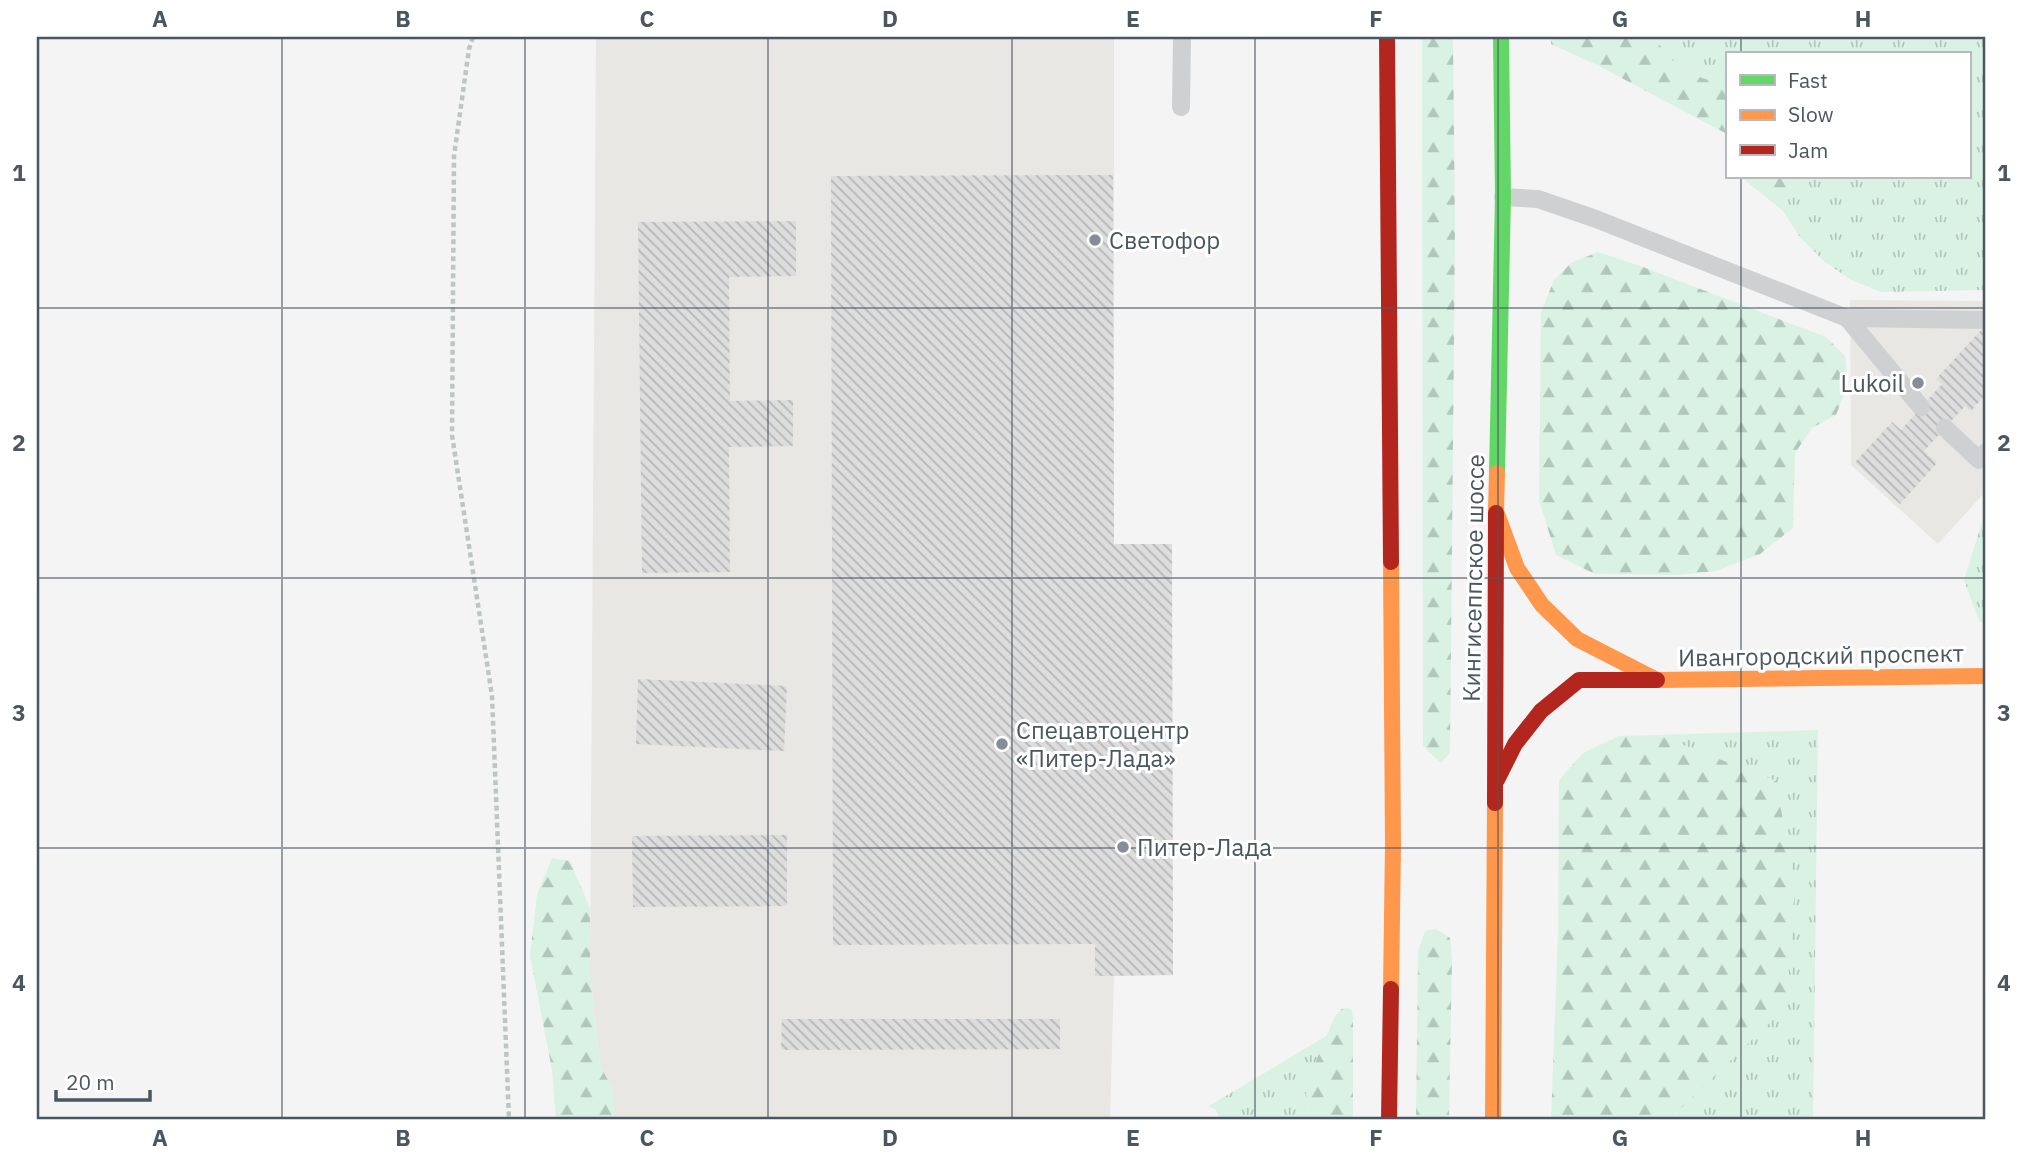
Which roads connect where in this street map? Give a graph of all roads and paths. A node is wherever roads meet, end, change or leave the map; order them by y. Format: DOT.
graph roads {
  1 [pos="473,37"];
  2 [pos="1182,37"];
  3 [pos="1387,37"];
  4 [pos="1501,37"];
  5 [pos="1181,107"];
  6 [pos="1503,197"];
  7 [pos="1847,318"];
  8 [pos="1986,320"];
  9 [pos="1921,407"];
  10 [pos="1945,428"];
  11 [pos="1986,452"];
  12 [pos="1496,511"];
  13 [pos="1986,676"];
  14 [pos="1657,680"];
  15 [pos="1494,785"];
  16 [pos="509,1120"];
  17 [pos="1389,1120"];
  18 [pos="1493,1120"];
  1 -- 16 [label="path"];
  2 -- 5 [label="lane"];
  3 -- 17 [label="main road"];
  4 -- 6 [label="main road, Кингисеппское шоссе"];
  6 -- 7 [label="lane"];
  6 -- 12 [label="main road, Кингисеппское шоссе"];
  7 -- 8 [label="lane"];
  7 -- 9 [label="lane"];
  10 -- 11 [label="lane"];
  12 -- 14 [label="main road, Ивангородский проспект"];
  12 -- 15 [label="main road, Кингисеппское шоссе"];
  13 -- 14 [label="main road, Ивангородский проспект"];
  14 -- 15 [label="main road, Ивангородский проспект"];
  15 -- 18 [label="main road, Кингисеппское шоссе"];
}
